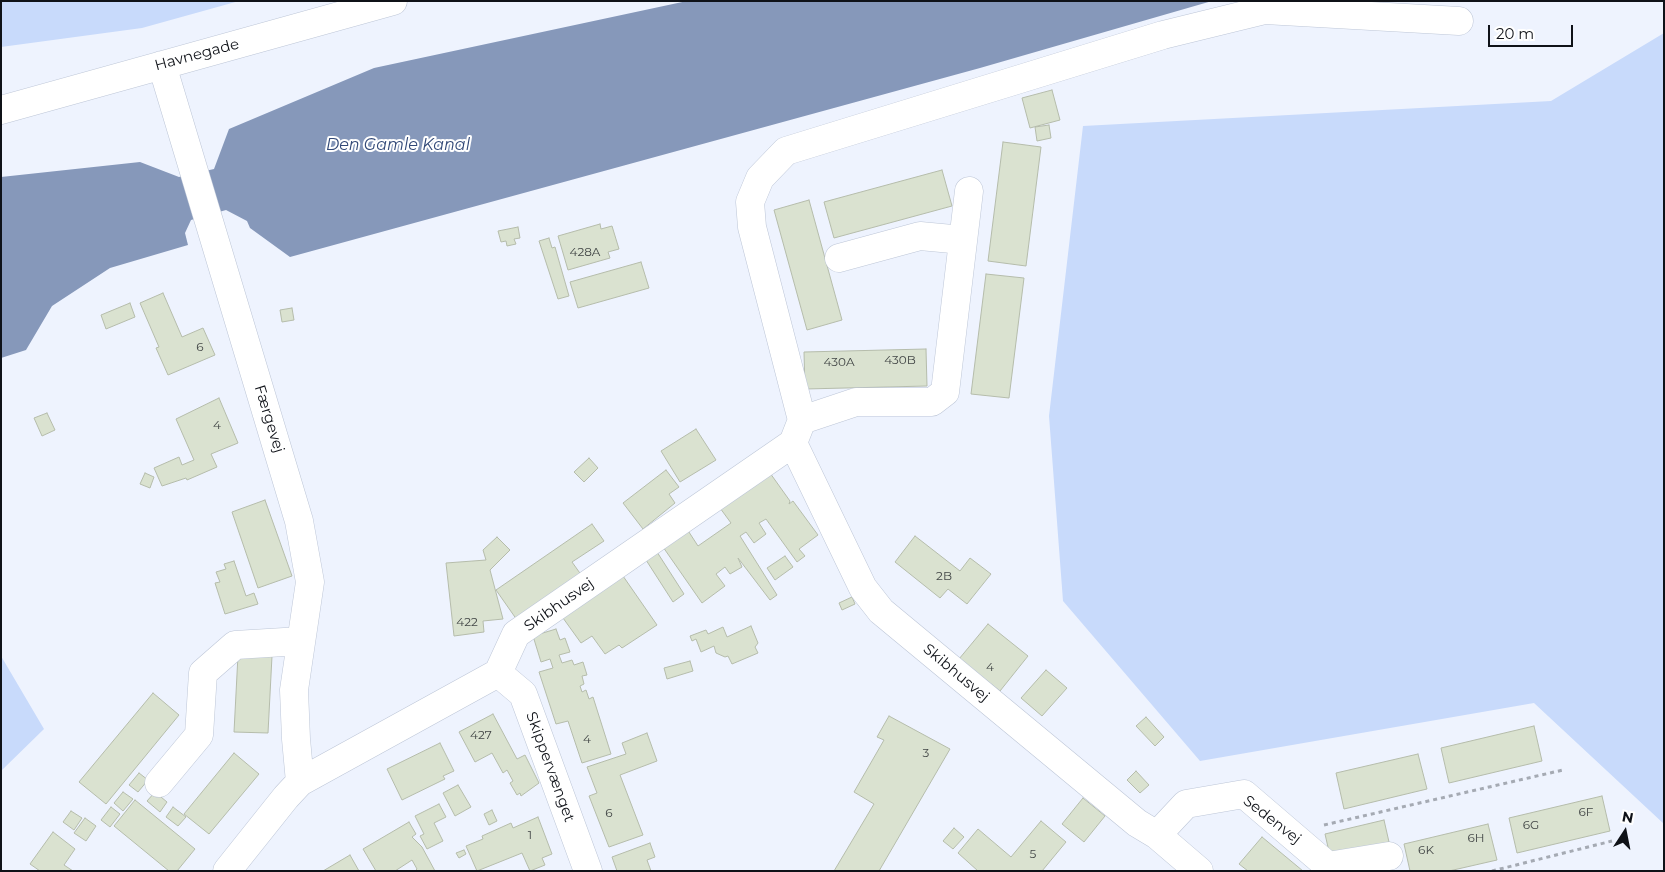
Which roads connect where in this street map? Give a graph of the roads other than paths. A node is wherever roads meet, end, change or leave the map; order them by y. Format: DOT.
graph roads {
  1 [pos="392,1"];
  2 [pos="1459,21"];
  3 [pos="162,65"];
  4 [pos="1,110"];
  5 [pos="969,190"];
  6 [pos="963,240"];
  7 [pos="839,258"];
  8 [pos="798,432"];
  9 [pos="301,641"];
  10 [pos="498,673"];
  11 [pos="300,782"];
  12 [pos="159,783"];
  13 [pos="1157,834"];
  14 [pos="1389,856"];
  15 [pos="1194,869"];
  16 [pos="227,871"];
  17 [pos="588,871"];
  1 -- 3 [label="street, Havnegade"];
  2 -- 8 [label="street"];
  3 -- 4 [label="street, Havnegade"];
  3 -- 9 [label="street, Færgevej"];
  5 -- 6 [label="street, Skibhusvej"];
  6 -- 7 [label="street"];
  6 -- 8 [label="street, Skibhusvej"];
  8 -- 10 [label="street, Skibhusvej"];
  8 -- 13 [label="street, Skibhusvej"];
  9 -- 11 [label="street, Færgevej"];
  9 -- 12 [label="street"];
  10 -- 11 [label="street"];
  10 -- 17 [label="street, Skippervænget"];
  11 -- 16 [label="street"];
  13 -- 14 [label="street, Sedenvej"];
  13 -- 15 [label="street"];
}
